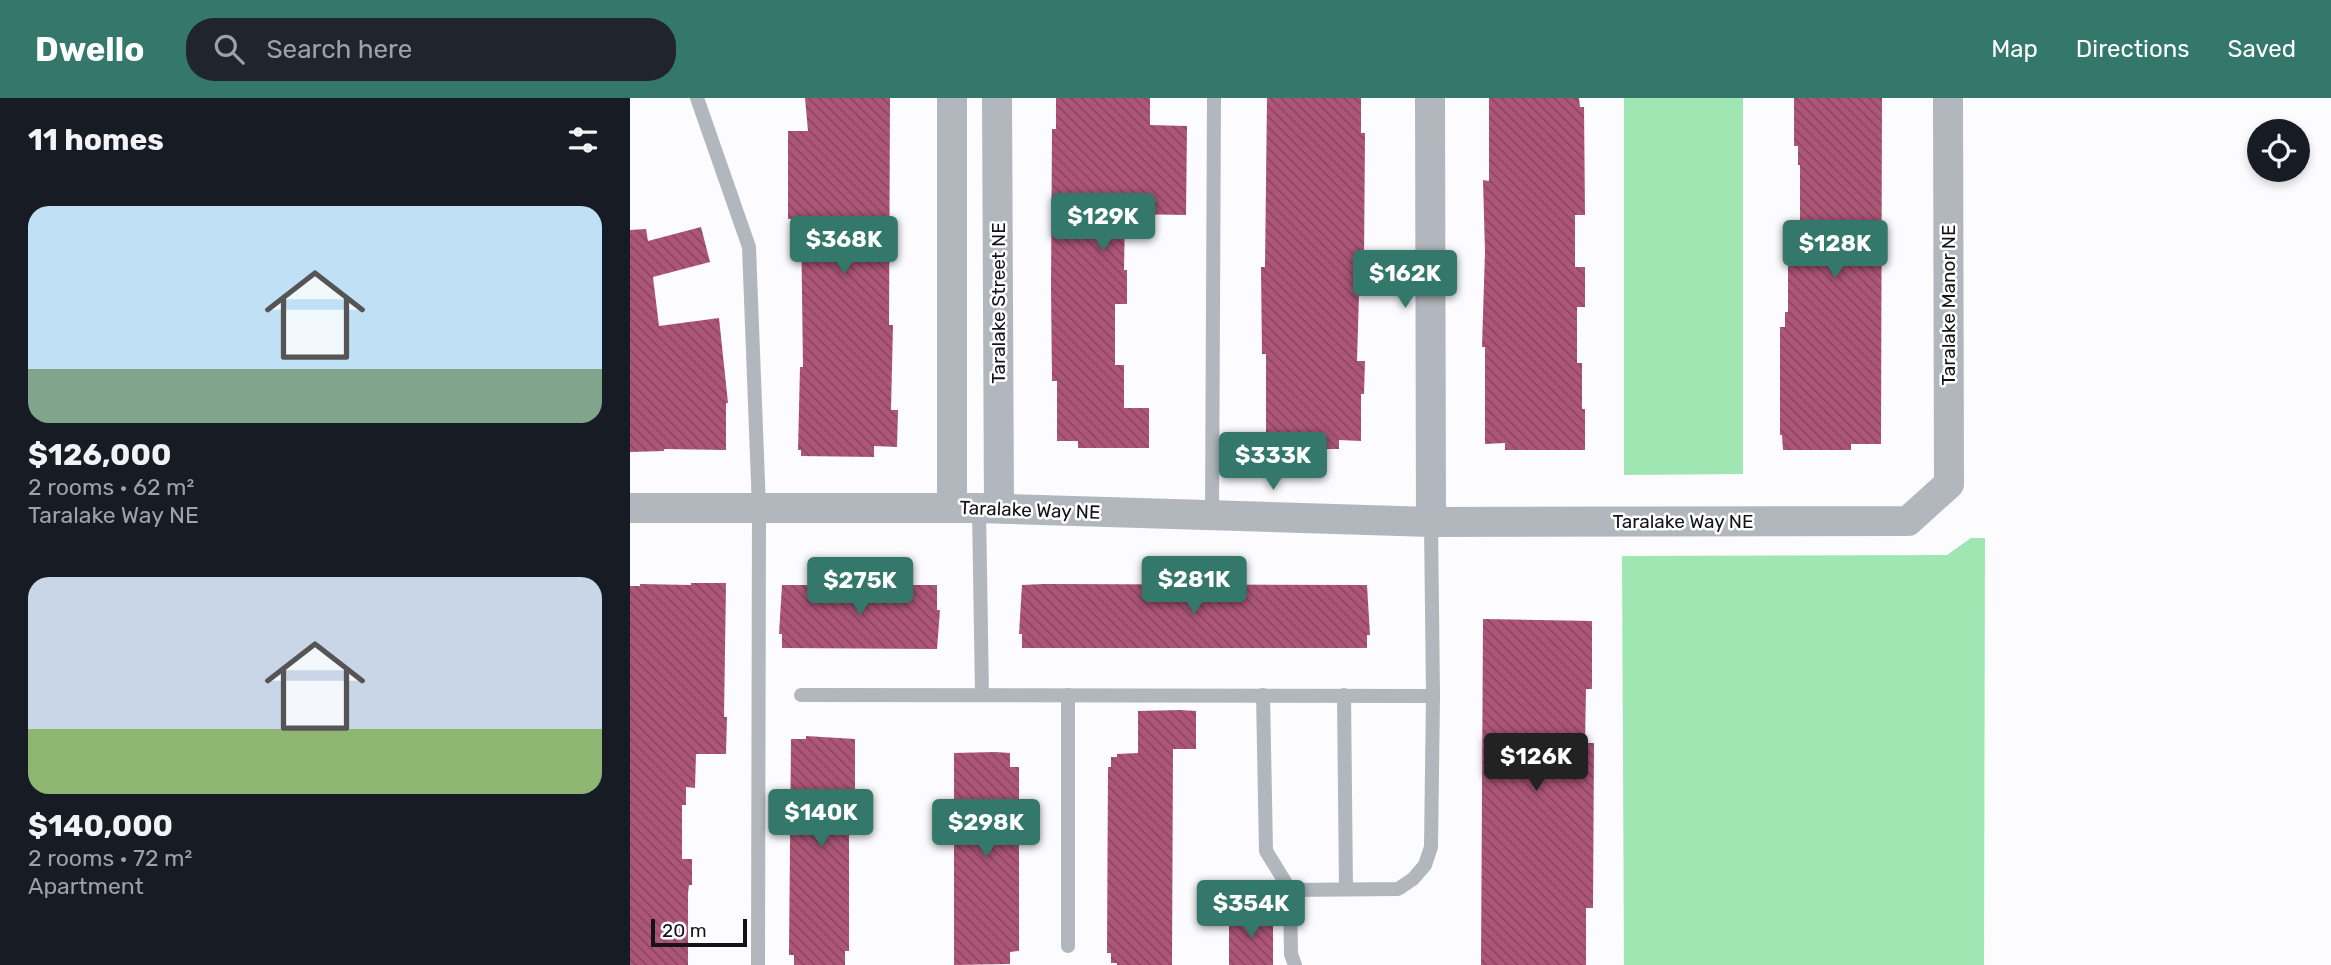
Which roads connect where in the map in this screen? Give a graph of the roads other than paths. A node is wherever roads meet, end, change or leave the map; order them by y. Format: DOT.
graph roads {
  1 [pos="697,98"];
  2 [pos="953,98"];
  3 [pos="997,98"];
  4 [pos="1214,98"];
  5 [pos="1430,98"];
  6 [pos="1948,98"];
  7 [pos="1928,503"];
  8 [pos="630,508"];
  9 [pos="759,508"];
  10 [pos="977,508"];
  11 [pos="1212,516"];
  12 [pos="1431,522"];
  13 [pos="801,695"];
  14 [pos="982,695"];
  15 [pos="1068,695"];
  16 [pos="1262,695"];
  17 [pos="1343,695"];
  18 [pos="1433,696"];
  19 [pos="1346,889"];
  20 [pos="1290,890"];
  21 [pos="1068,946"];
  22 [pos="758,965"];
  23 [pos="1295,965"];
  1 -- 9 [label="lane"];
  2 -- 10 [label="street"];
  3 -- 10 [label="street, Taralake Street NE"];
  4 -- 11 [label="lane"];
  5 -- 12 [label="street"];
  6 -- 7 [label="street, Taralake Manor NE"];
  7 -- 12 [label="street, Taralake Way NE"];
  8 -- 9 [label="street, Taralake Way NE"];
  9 -- 10 [label="street, Taralake Way NE"];
  9 -- 22 [label="lane"];
  10 -- 11 [label="street, Taralake Way NE"];
  10 -- 14 [label="lane"];
  11 -- 12 [label="street, Taralake Way NE"];
  12 -- 18 [label="lane"];
  13 -- 14 [label="lane"];
  14 -- 15 [label="lane"];
  15 -- 16 [label="lane"];
  15 -- 21 [label="lane"];
  16 -- 17 [label="lane"];
  16 -- 20 [label="lane"];
  17 -- 18 [label="lane"];
  17 -- 19 [label="lane"];
  18 -- 19 [label="lane"];
  19 -- 20 [label="lane"];
  20 -- 23 [label="lane"];
}
